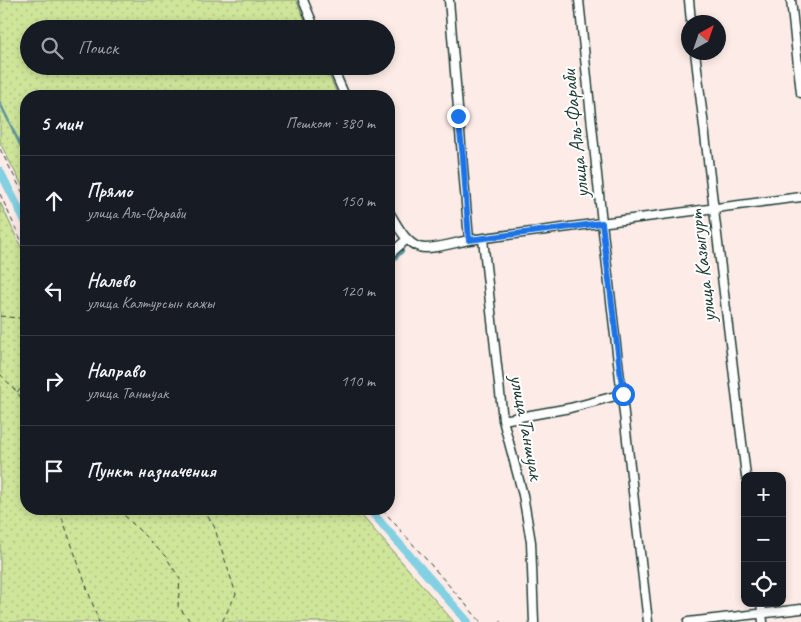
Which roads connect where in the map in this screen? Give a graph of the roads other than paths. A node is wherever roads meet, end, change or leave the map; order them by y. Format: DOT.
graph roads {
  1 [pos="303,0"];
  2 [pos="449,0"];
  3 [pos="579,0"];
  4 [pos="689,0"];
  5 [pos="790,0"];
  6 [pos="690,15"];
  7 [pos="311,20"];
  8 [pos="696,60"];
  9 [pos="336,75"];
  10 [pos="342,90"];
  11 [pos="801,93"];
  12 [pos="801,197"];
  13 [pos="713,209"];
  14 [pos="395,221"];
  15 [pos="602,223"];
  16 [pos="407,239"];
  17 [pos="483,239"];
  18 [pos="469,240"];
  19 [pos="395,250"];
  20 [pos="623,394"];
  21 [pos="503,420"];
  22 [pos="746,472"];
  23 [pos="801,609"];
  24 [pos="763,618"];
  25 [pos="534,622"];
  26 [pos="648,622"];
  27 [pos="688,622"];
  1 -- 7 [label="street"];
  2 -- 18 [label="street"];
  3 -- 15 [label="street, улица Аль-Фараби"];
  4 -- 6 [label="street"];
  5 -- 11 [label="street"];
  8 -- 13 [label="street, улица Казыгурт"];
  9 -- 10 [label="street"];
  12 -- 13 [label="street"];
  13 -- 15 [label="street"];
  13 -- 22 [label="street, улица Казыгурт"];
  14 -- 16 [label="street"];
  15 -- 17 [label="street"];
  15 -- 20 [label="street, улица Аль-Фараби"];
  16 -- 18 [label="street"];
  16 -- 19 [label="street"];
  17 -- 18 [label="street"];
  17 -- 21 [label="street, улица Таншуак"];
  20 -- 21 [label="street"];
  20 -- 26 [label="street, улица Аль-Фараби"];
  21 -- 25 [label="street, улица Таншуак"];
  23 -- 24 [label="street"];
  24 -- 27 [label="street"];
}
